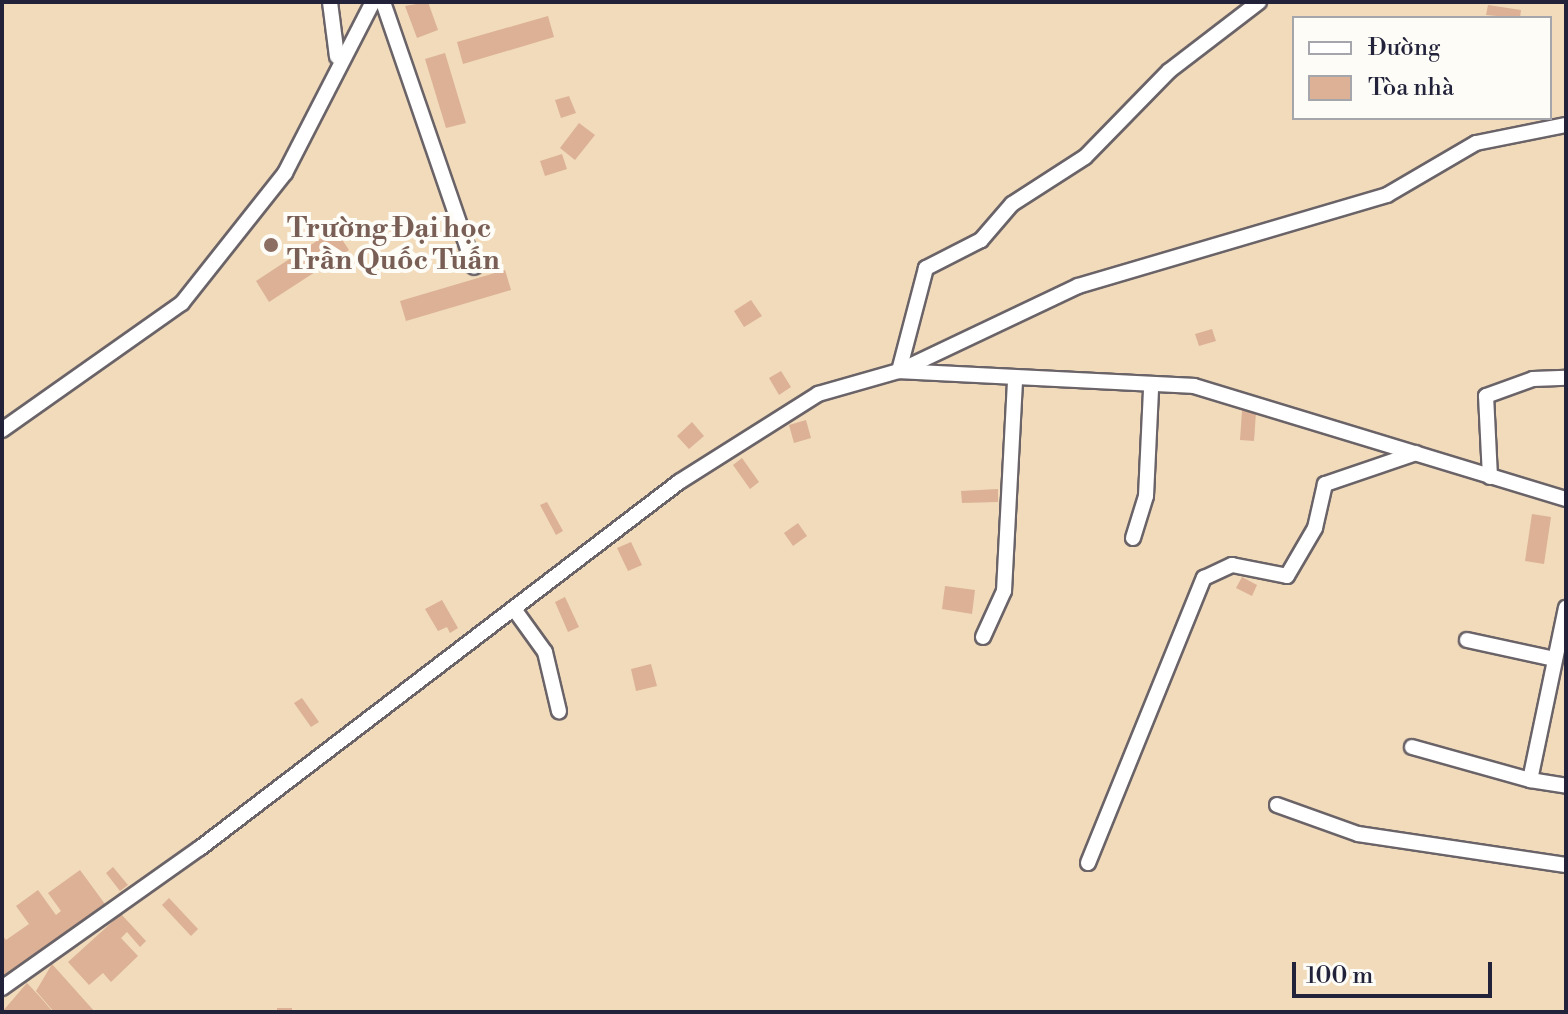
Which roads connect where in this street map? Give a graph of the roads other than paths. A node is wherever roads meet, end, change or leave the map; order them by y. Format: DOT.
graph roads {
  1 [pos="330,2"];
  2 [pos="373,2"];
  3 [pos="383,2"];
  4 [pos="1259,2"];
  5 [pos="337,61"];
  6 [pos="1566,125"];
  7 [pos="474,267"];
  8 [pos="899,371"];
  9 [pos="1015,378"];
  10 [pos="1566,378"];
  11 [pos="1151,388"];
  12 [pos="2,430"];
  13 [pos="1416,453"];
  14 [pos="1490,477"];
  15 [pos="1566,499"];
  16 [pos="1133,538"];
  17 [pos="1566,608"];
  18 [pos="514,609"];
  19 [pos="983,637"];
  20 [pos="1467,640"];
  21 [pos="1554,659"];
  22 [pos="559,711"];
  23 [pos="1412,747"];
  24 [pos="1530,780"];
  25 [pos="1566,786"];
  26 [pos="1277,805"];
  27 [pos="1088,863"];
  28 [pos="1566,865"];
  29 [pos="2,988"];
  1 -- 5 [label="street"];
  2 -- 5 [label="street"];
  3 -- 7 [label="street"];
  4 -- 8 [label="street"];
  5 -- 12 [label="street"];
  6 -- 8 [label="street"];
  8 -- 9 [label="street"];
  8 -- 18 [label="street"];
  9 -- 11 [label="street"];
  9 -- 19 [label="street"];
  10 -- 14 [label="street"];
  11 -- 13 [label="street"];
  11 -- 16 [label="street"];
  13 -- 14 [label="street"];
  13 -- 27 [label="street"];
  14 -- 15 [label="street"];
  17 -- 21 [label="street"];
  18 -- 22 [label="street"];
  18 -- 29 [label="street"];
  20 -- 21 [label="street"];
  21 -- 24 [label="street"];
  23 -- 24 [label="street"];
  24 -- 25 [label="street"];
  26 -- 28 [label="street"];
}
